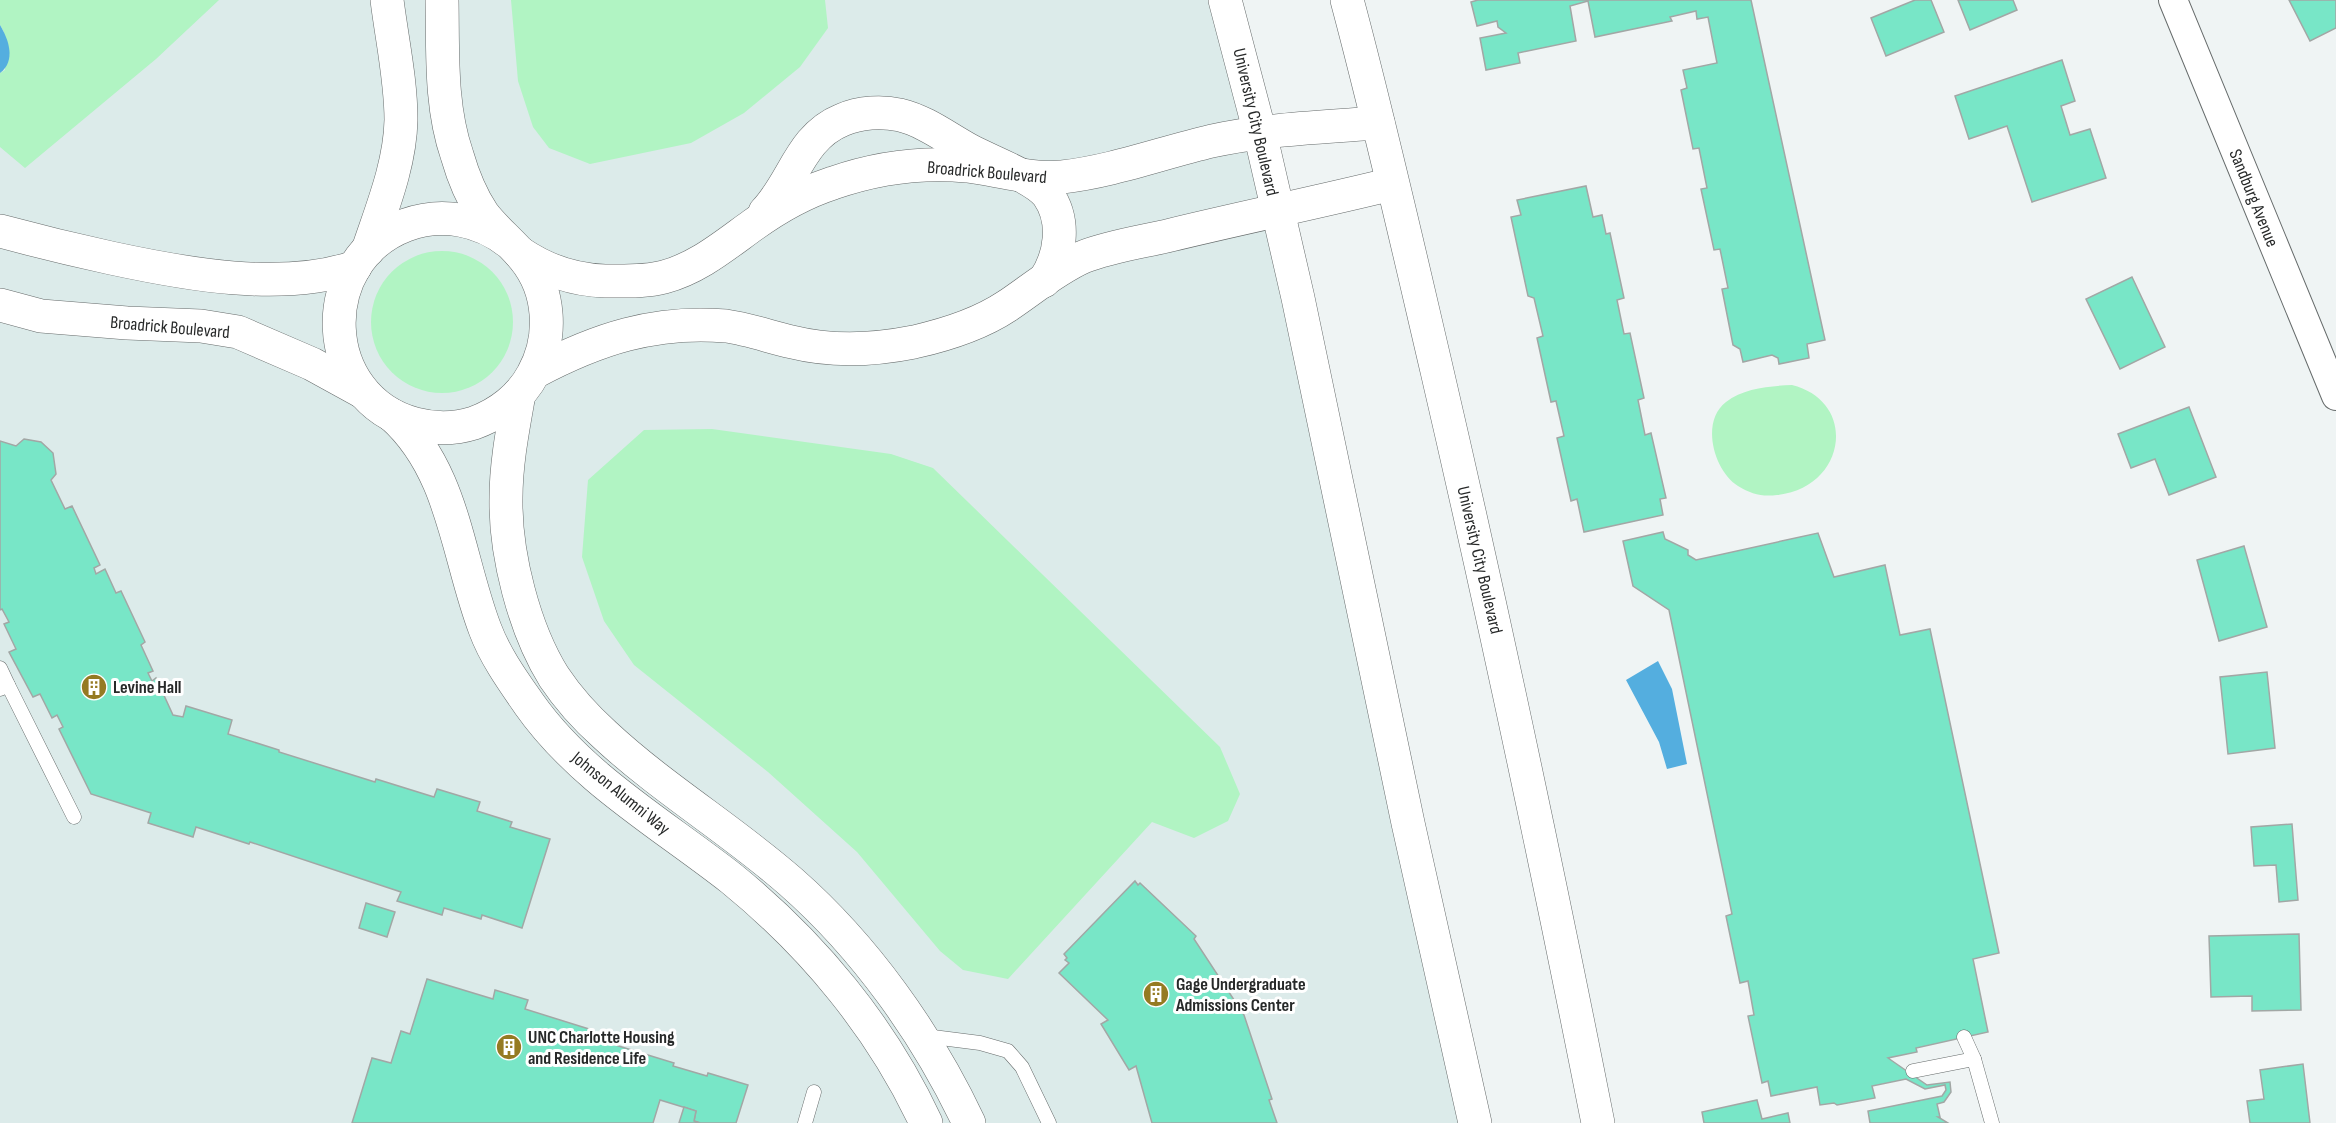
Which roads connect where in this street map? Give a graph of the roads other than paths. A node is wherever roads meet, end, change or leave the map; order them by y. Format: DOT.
graph roads {
  1 [pos="387,0"];
  2 [pos="442,0"];
  3 [pos="1225,0"];
  4 [pos="1347,0"];
  5 [pos="2173,0"];
  6 [pos="1378,123"];
  7 [pos="1260,133"];
  8 [pos="1014,173"];
  9 [pos="1392,184"];
  10 [pos="1277,212"];
  11 [pos="752,225"];
  12 [pos="0,231"];
  13 [pos="514,247"];
  14 [pos="362,259"];
  15 [pos="1044,281"];
  16 [pos="0,305"];
  17 [pos="527,383"];
  18 [pos="364,393"];
  19 [pos="2336,396"];
  20 [pos="390,414"];
  21 [pos="0,668"];
  22 [pos="4,687"];
  23 [pos="74,817"];
  24 [pos="918,1034"];
  25 [pos="1964,1037"];
  26 [pos="1974,1059"];
  27 [pos="1913,1071"];
  28 [pos="814,1092"];
  29 [pos="805,1123"];
  30 [pos="926,1123"];
  31 [pos="969,1123"];
  32 [pos="1049,1123"];
  33 [pos="1476,1123"];
  34 [pos="1598,1123"];
  35 [pos="1992,1123"];
  1 -- 14 [label="street"];
  2 -- 13 [label="street"];
  3 -- 7 [label="street, University City Boulevard"];
  4 -- 6 [label="street, University City Boulevard"];
  5 -- 19 [label="street, Sandburg Avenue"];
  6 -- 7 [label="street, Broadrick Boulevard"];
  6 -- 9 [label="street, University City Boulevard"];
  7 -- 8 [label="street, Broadrick Boulevard"];
  7 -- 10 [label="street, University City Boulevard"];
  8 -- 11 [label="street, Broadrick Boulevard"];
  8 -- 11 [label="street"];
  8 -- 15 [label="street"];
  9 -- 10 [label="street, Broadrick Boulevard"];
  9 -- 34 [label="street, University City Boulevard"];
  10 -- 15 [label="street, Broadrick Boulevard"];
  10 -- 33 [label="street, University City Boulevard"];
  11 -- 13 [label="street, Broadrick Boulevard"];
  12 -- 14 [label="street, Broadrick Boulevard"];
  13 -- 14 [label="street, Broadrick Boulevard"];
  13 -- 17 [label="street, Broadrick Boulevard"];
  14 -- 18 [label="street, Broadrick Boulevard"];
  15 -- 17 [label="street, Broadrick Boulevard"];
  16 -- 18 [label="street, Broadrick Boulevard"];
  17 -- 20 [label="street, Broadrick Boulevard"];
  17 -- 24 [label="street, Johnson Alumni Way"];
  18 -- 20 [label="street, Broadrick Boulevard"];
  20 -- 30 [label="street, Johnson Alumni Way"];
  21 -- 22 [label="lane"];
  22 -- 23 [label="lane"];
  24 -- 31 [label="street, Johnson Alumni Way"];
  24 -- 32 [label="lane"];
  25 -- 26 [label="lane"];
  26 -- 27 [label="lane"];
  26 -- 35 [label="lane"];
  28 -- 29 [label="lane"];
}
